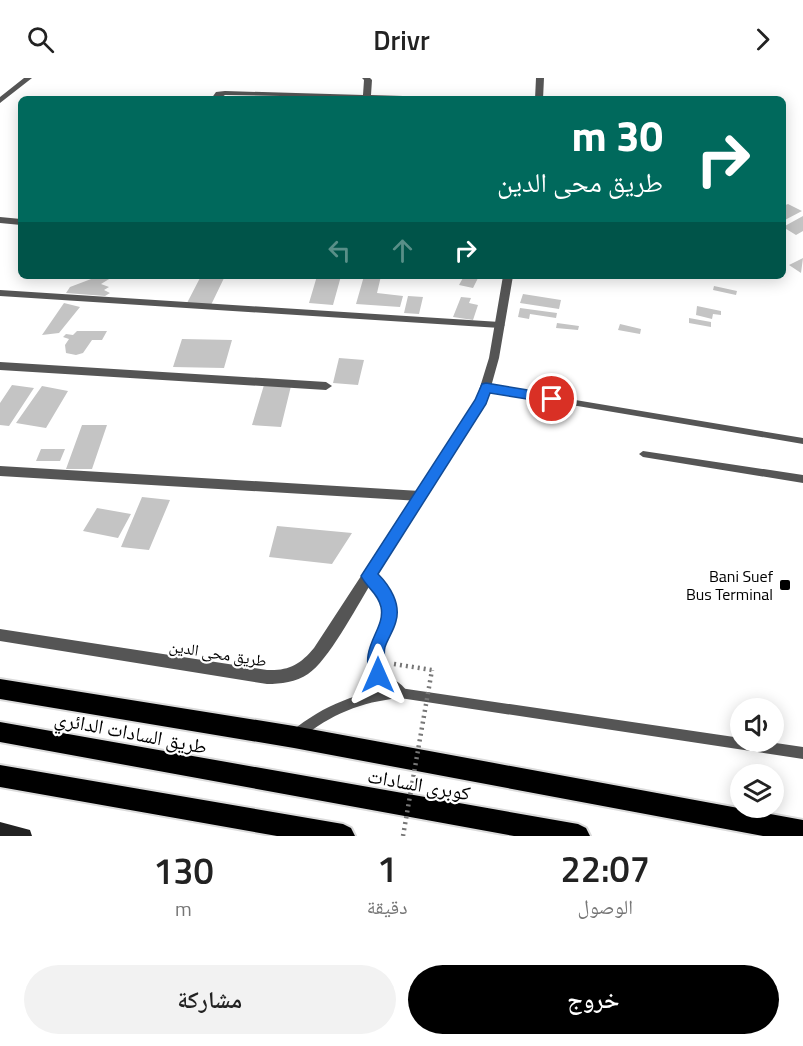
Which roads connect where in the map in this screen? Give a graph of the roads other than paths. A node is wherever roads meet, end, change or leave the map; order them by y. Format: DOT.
graph roads {
  1 [pos="28,78"];
  2 [pos="366,78"];
  3 [pos="540,78"];
  4 [pos="217,96"];
  5 [pos="332,96"];
  6 [pos="367,96"];
  7 [pos="539,96"];
  8 [pos="0,101"];
  9 [pos="0,220"];
  10 [pos="18,222"];
  11 [pos="508,279"];
  12 [pos="0,293"];
  13 [pos="500,325"];
  14 [pos="0,366"];
  15 [pos="326,386"];
  16 [pos="486,388"];
  17 [pos="803,441"];
  18 [pos="643,454"];
  19 [pos="0,471"];
  20 [pos="803,479"];
  21 [pos="420,496"];
  22 [pos="369,576"];
  23 [pos="0,635"];
  24 [pos="0,689"];
  25 [pos="400,693"];
  26 [pos="0,732"];
  27 [pos="294,737"];
  28 [pos="803,753"];
  29 [pos="0,776"];
  30 [pos="252,779"];
  31 [pos="244,820"];
  32 [pos="0,830"];
  33 [pos="803,832"];
  34 [pos="24,836"];
  35 [pos="281,836"];
  36 [pos="343,836"];
  37 [pos="578,836"];
  1 -- 8 [label="street"];
  2 -- 6 [label="street"];
  3 -- 7 [label="street"];
  4 -- 5 [label="street"];
  9 -- 10 [label="street"];
  11 -- 13 [label="street, طريق محى الدين"];
  12 -- 13 [label="street"];
  13 -- 16 [label="street, طريق محى الدين"];
  14 -- 15 [label="street"];
  16 -- 17 [label="lane"];
  16 -- 21 [label="street, طريق محى الدين"];
  18 -- 20 [label="lane"];
  19 -- 21 [label="street"];
  21 -- 22 [label="street, طريق محى الدين"];
  22 -- 23 [label="street, طريق محى الدين"];
  22 -- 25 [label="street"];
  24 -- 27 [label="highway"];
  25 -- 27 [label="lane"];
  25 -- 28 [label="lane"];
  26 -- 30 [label="highway, طريق السادات الدائري"];
  27 -- 33 [label="highway"];
  29 -- 31 [label="highway"];
  30 -- 37 [label="highway, كوبرى السادات"];
  31 -- 35 [label="highway"];
  31 -- 36 [label="highway"];
  32 -- 34 [label="main road"];
}
